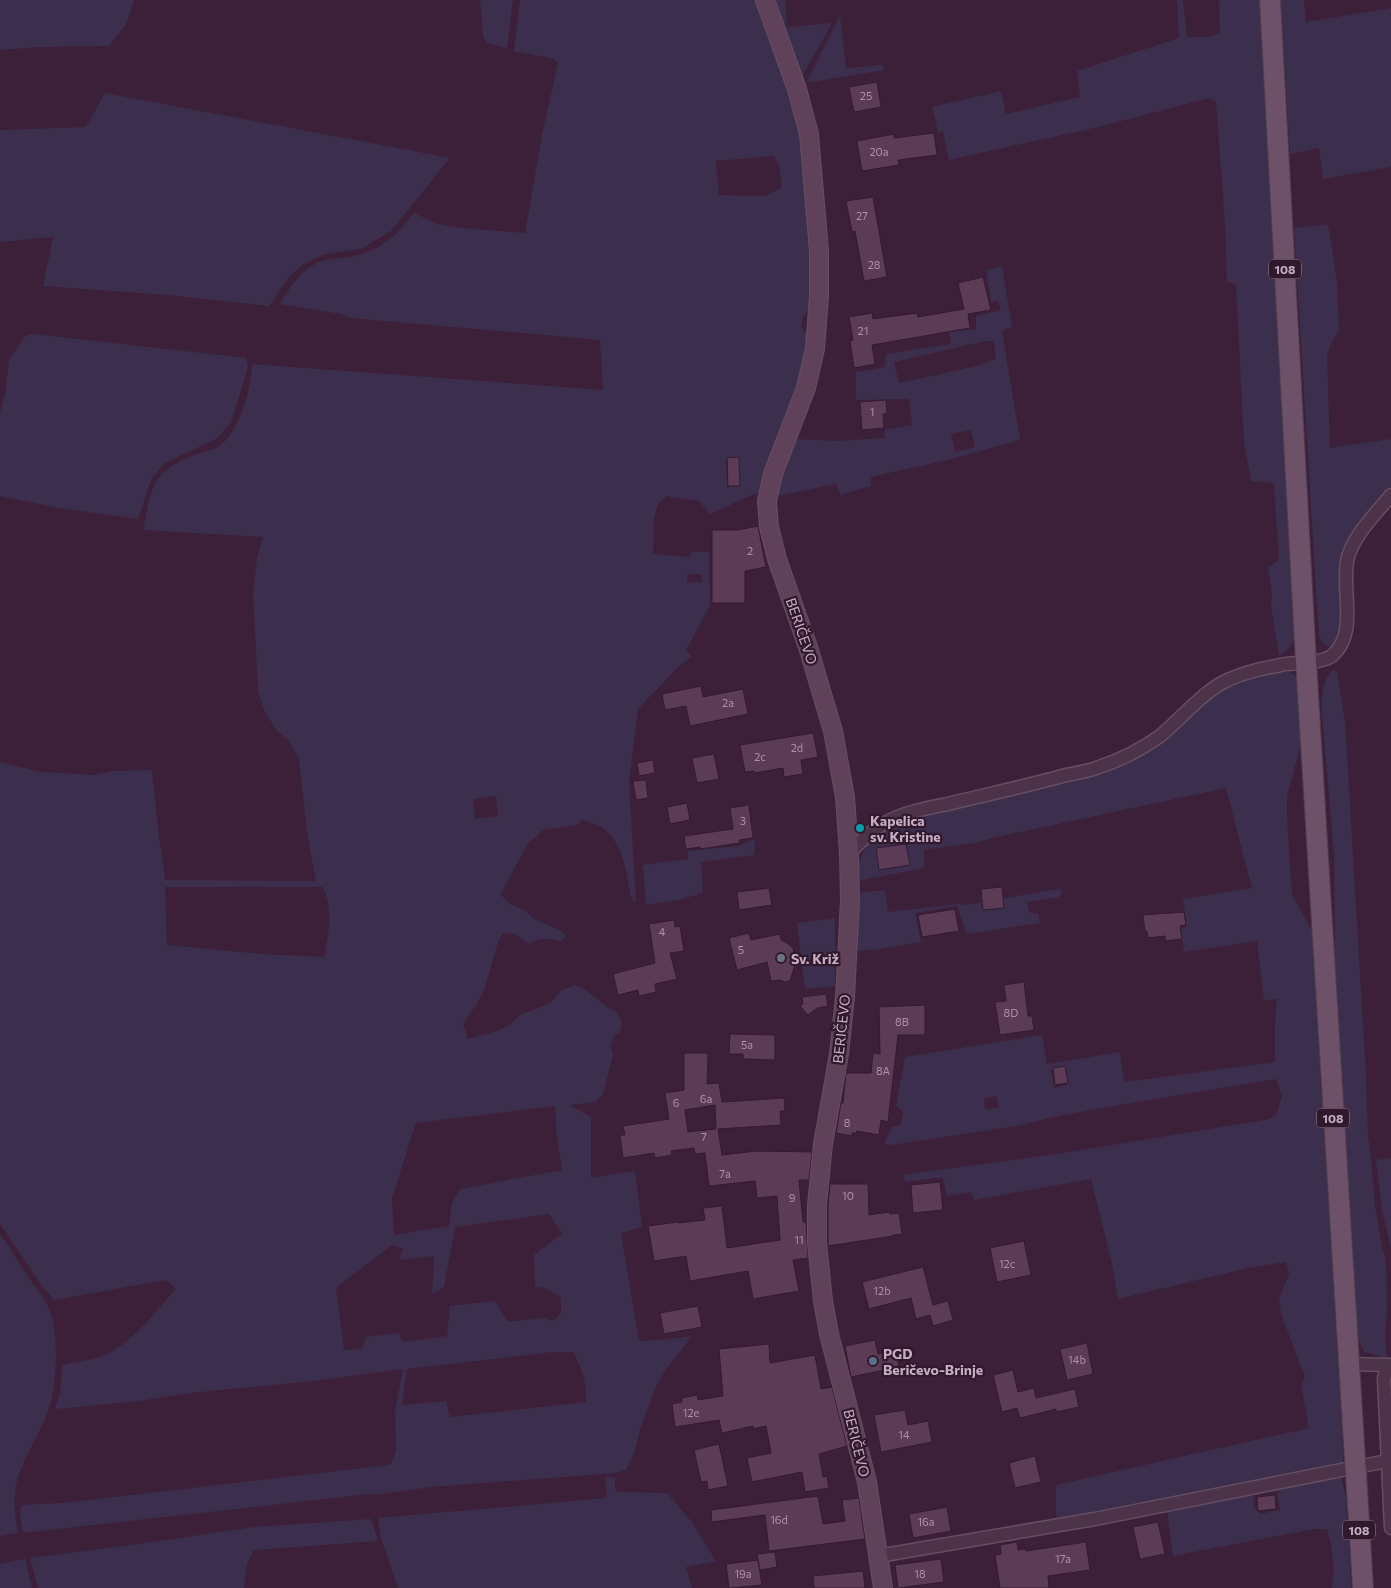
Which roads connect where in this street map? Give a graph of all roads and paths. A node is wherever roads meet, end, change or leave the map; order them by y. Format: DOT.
graph roads {
  1 [pos="765,0"];
  2 [pos="1270,0"];
  3 [pos="1391,495"];
  4 [pos="1306,662"];
  5 [pos="849,853"];
  6 [pos="1348,1364"];
  7 [pos="1390,1365"];
  8 [pos="1387,1461"];
  9 [pos="1391,1528"];
  10 [pos="878,1556"];
  11 [pos="883,1588"];
  12 [pos="1363,1588"];
  1 -- 5 [label="street, BERIČEVO"];
  2 -- 4 [label="main road, 108"];
  3 -- 4 [label="street"];
  4 -- 5 [label="street"];
  4 -- 6 [label="main road, 108"];
  5 -- 10 [label="street, BERIČEVO"];
  6 -- 7 [label="street"];
  6 -- 12 [label="main road, 108"];
  7 -- 8 [label="street"];
  8 -- 9 [label="street"];
  8 -- 10 [label="street"];
  10 -- 11 [label="street, BERIČEVO"];
}
